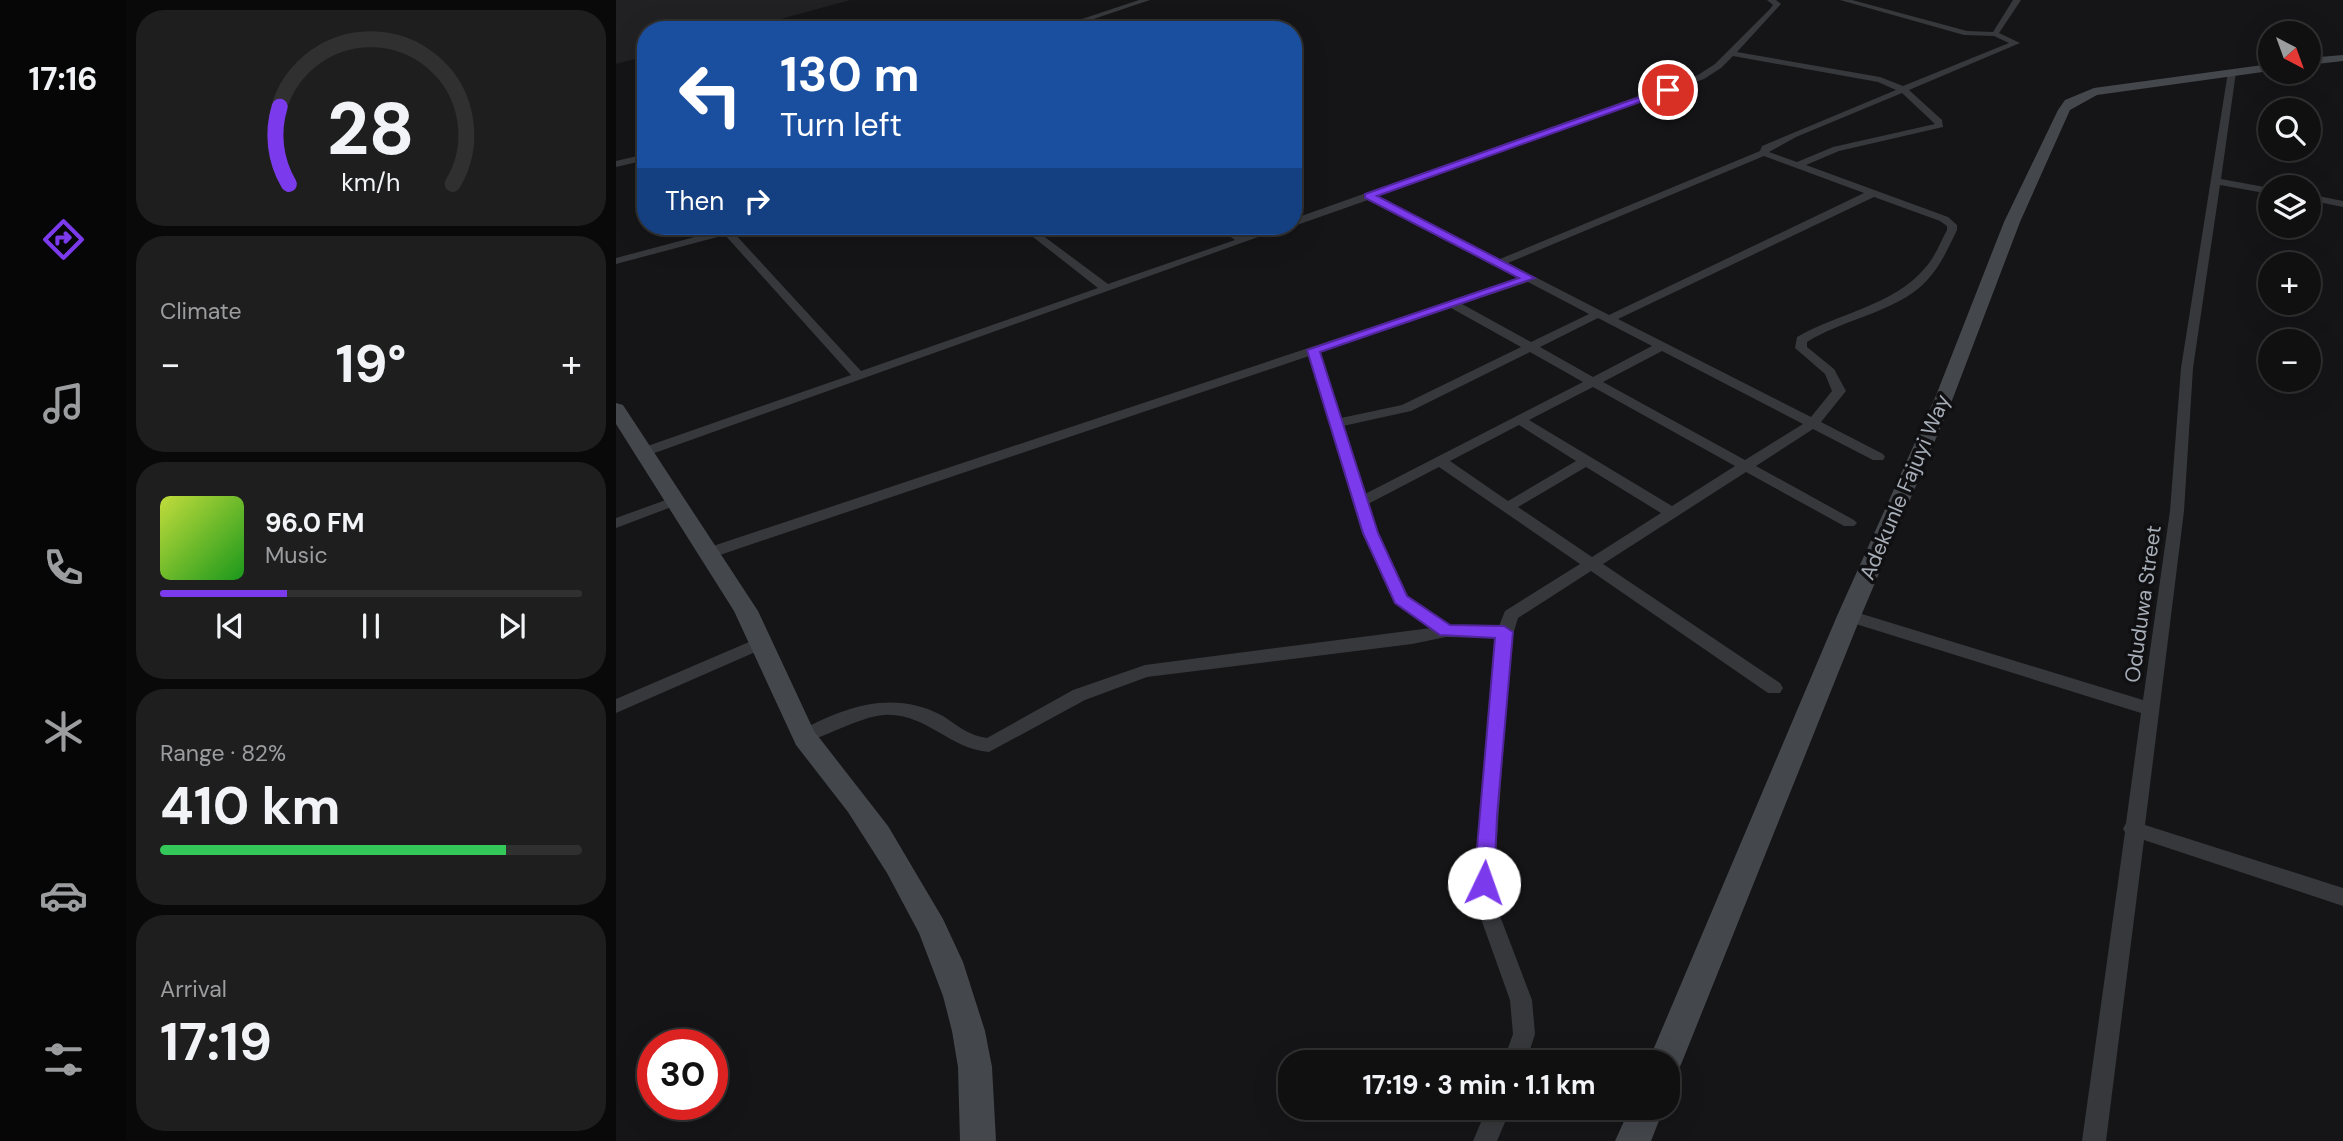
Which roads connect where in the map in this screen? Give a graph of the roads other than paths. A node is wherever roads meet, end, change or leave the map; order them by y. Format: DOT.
graph roads {
  1 [pos="1146,0"];
  2 [pos="1844,0"];
  3 [pos="2017,0"];
  4 [pos="1778,1"];
  5 [pos="1081,21"];
  6 [pos="1995,34"];
  7 [pos="1731,53"];
  8 [pos="2343,58"];
  9 [pos="2321,61"];
  10 [pos="2258,69"];
  11 [pos="2232,72"];
  12 [pos="1902,89"];
  13 [pos="1764,153"];
  14 [pos="637,159"];
  15 [pos="616,164"];
  16 [pos="1797,165"];
  17 [pos="2215,181"];
  18 [pos="2258,189"];
  19 [pos="1873,193"];
  20 [pos="1368,196"];
  21 [pos="2321,200"];
  22 [pos="2343,204"];
  23 [pos="1302,220"];
  24 [pos="712,235"];
  25 [pos="731,235"];
  26 [pos="1036,235"];
  27 [pos="1235,235"];
  28 [pos="1258,235"];
  29 [pos="1244,240"];
  30 [pos="616,261"];
  31 [pos="1500,263"];
  32 [pos="1529,278"];
  33 [pos="1107,289"];
  34 [pos="1452,304"];
  35 [pos="1604,316"];
  36 [pos="1662,346"];
  37 [pos="1530,349"];
  38 [pos="1314,350"];
  39 [pos="859,376"];
  40 [pos="1593,382"];
  41 [pos="616,409"];
  42 [pos="1519,420"];
  43 [pos="1337,423"];
  44 [pos="1813,423"];
  45 [pos="644,452"];
  46 [pos="1878,457"];
  47 [pos="1440,461"];
  48 [pos="1586,461"];
  49 [pos="1743,467"];
  50 [pos="677,500"];
  51 [pos="1362,501"];
  52 [pos="1508,507"];
  53 [pos="1671,512"];
  54 [pos="616,523"];
  55 [pos="1849,523"];
  56 [pos="709,553"];
  57 [pos="1590,563"];
  58 [pos="1849,616"];
  59 [pos="1446,631"];
  60 [pos="1504,632"];
  61 [pos="763,642"];
  62 [pos="1774,688"];
  63 [pos="616,706"];
  64 [pos="2151,709"];
  65 [pos="804,737"];
  66 [pos="2133,829"];
  67 [pos="2343,897"];
  68 [pos="1519,1050"];
  69 [pos="1670,1050"];
  70 [pos="1494,1120"];
  71 [pos="1642,1120"];
  72 [pos="978,1141"];
  73 [pos="1485,1141"];
  74 [pos="1633,1141"];
  75 [pos="2094,1141"];
  1 -- 5 [label="street"];
  2 -- 6 [label="street"];
  3 -- 6 [label="street"];
  4 -- 7 [label="street"];
  6 -- 12 [label="street"];
  7 -- 12 [label="street"];
  7 -- 20 [label="street"];
  8 -- 9 [label="street"];
  10 -- 11 [label="street, Adekunle Fajuyi Way"];
  11 -- 17 [label="street, Oduduwa Street"];
  11 -- 58 [label="street, Adekunle Fajuyi Way"];
  12 -- 13 [label="street"];
  12 -- 16 [label="street"];
  13 -- 16 [label="street"];
  13 -- 31 [label="street"];
  14 -- 15 [label="street"];
  16 -- 19 [label="street"];
  17 -- 18 [label="street"];
  17 -- 64 [label="street, Oduduwa Street"];
  19 -- 35 [label="street"];
  19 -- 44 [label="street"];
  20 -- 23 [label="street"];
  20 -- 31 [label="street"];
  21 -- 22 [label="street"];
  24 -- 30 [label="street"];
  25 -- 39 [label="street"];
  26 -- 33 [label="street"];
  27 -- 29 [label="street"];
  28 -- 29 [label="street"];
  29 -- 33 [label="street"];
  31 -- 32 [label="street"];
  32 -- 34 [label="street"];
  32 -- 35 [label="street"];
  33 -- 39 [label="street"];
  34 -- 37 [label="street"];
  34 -- 38 [label="street"];
  35 -- 36 [label="street"];
  35 -- 37 [label="street"];
  36 -- 40 [label="street"];
  36 -- 44 [label="street"];
  37 -- 40 [label="street"];
  37 -- 43 [label="street"];
  38 -- 43 [label="street"];
  38 -- 56 [label="street"];
  39 -- 45 [label="street"];
  40 -- 42 [label="street"];
  40 -- 49 [label="street"];
  41 -- 45 [label="street"];
  42 -- 47 [label="street"];
  42 -- 48 [label="street"];
  43 -- 51 [label="street"];
  44 -- 46 [label="street"];
  44 -- 49 [label="street"];
  45 -- 50 [label="street"];
  47 -- 51 [label="street"];
  47 -- 52 [label="street"];
  48 -- 52 [label="street"];
  48 -- 53 [label="street"];
  49 -- 53 [label="street"];
  49 -- 55 [label="street"];
  50 -- 54 [label="street"];
  50 -- 56 [label="street"];
  51 -- 59 [label="street"];
  52 -- 57 [label="street"];
  53 -- 57 [label="street"];
  56 -- 61 [label="street"];
  57 -- 60 [label="street"];
  57 -- 62 [label="street"];
  58 -- 64 [label="street"];
  58 -- 69 [label="street, Adekunle Fajuyi Way"];
  59 -- 60 [label="street"];
  59 -- 65 [label="street"];
  60 -- 68 [label="street"];
  61 -- 63 [label="street"];
  61 -- 65 [label="street"];
  64 -- 66 [label="street, Oduduwa Street"];
  65 -- 72 [label="street"];
  66 -- 67 [label="street"];
  66 -- 75 [label="street, Oduduwa Street"];
  70 -- 73 [label="street"];
  71 -- 74 [label="street"];
}
